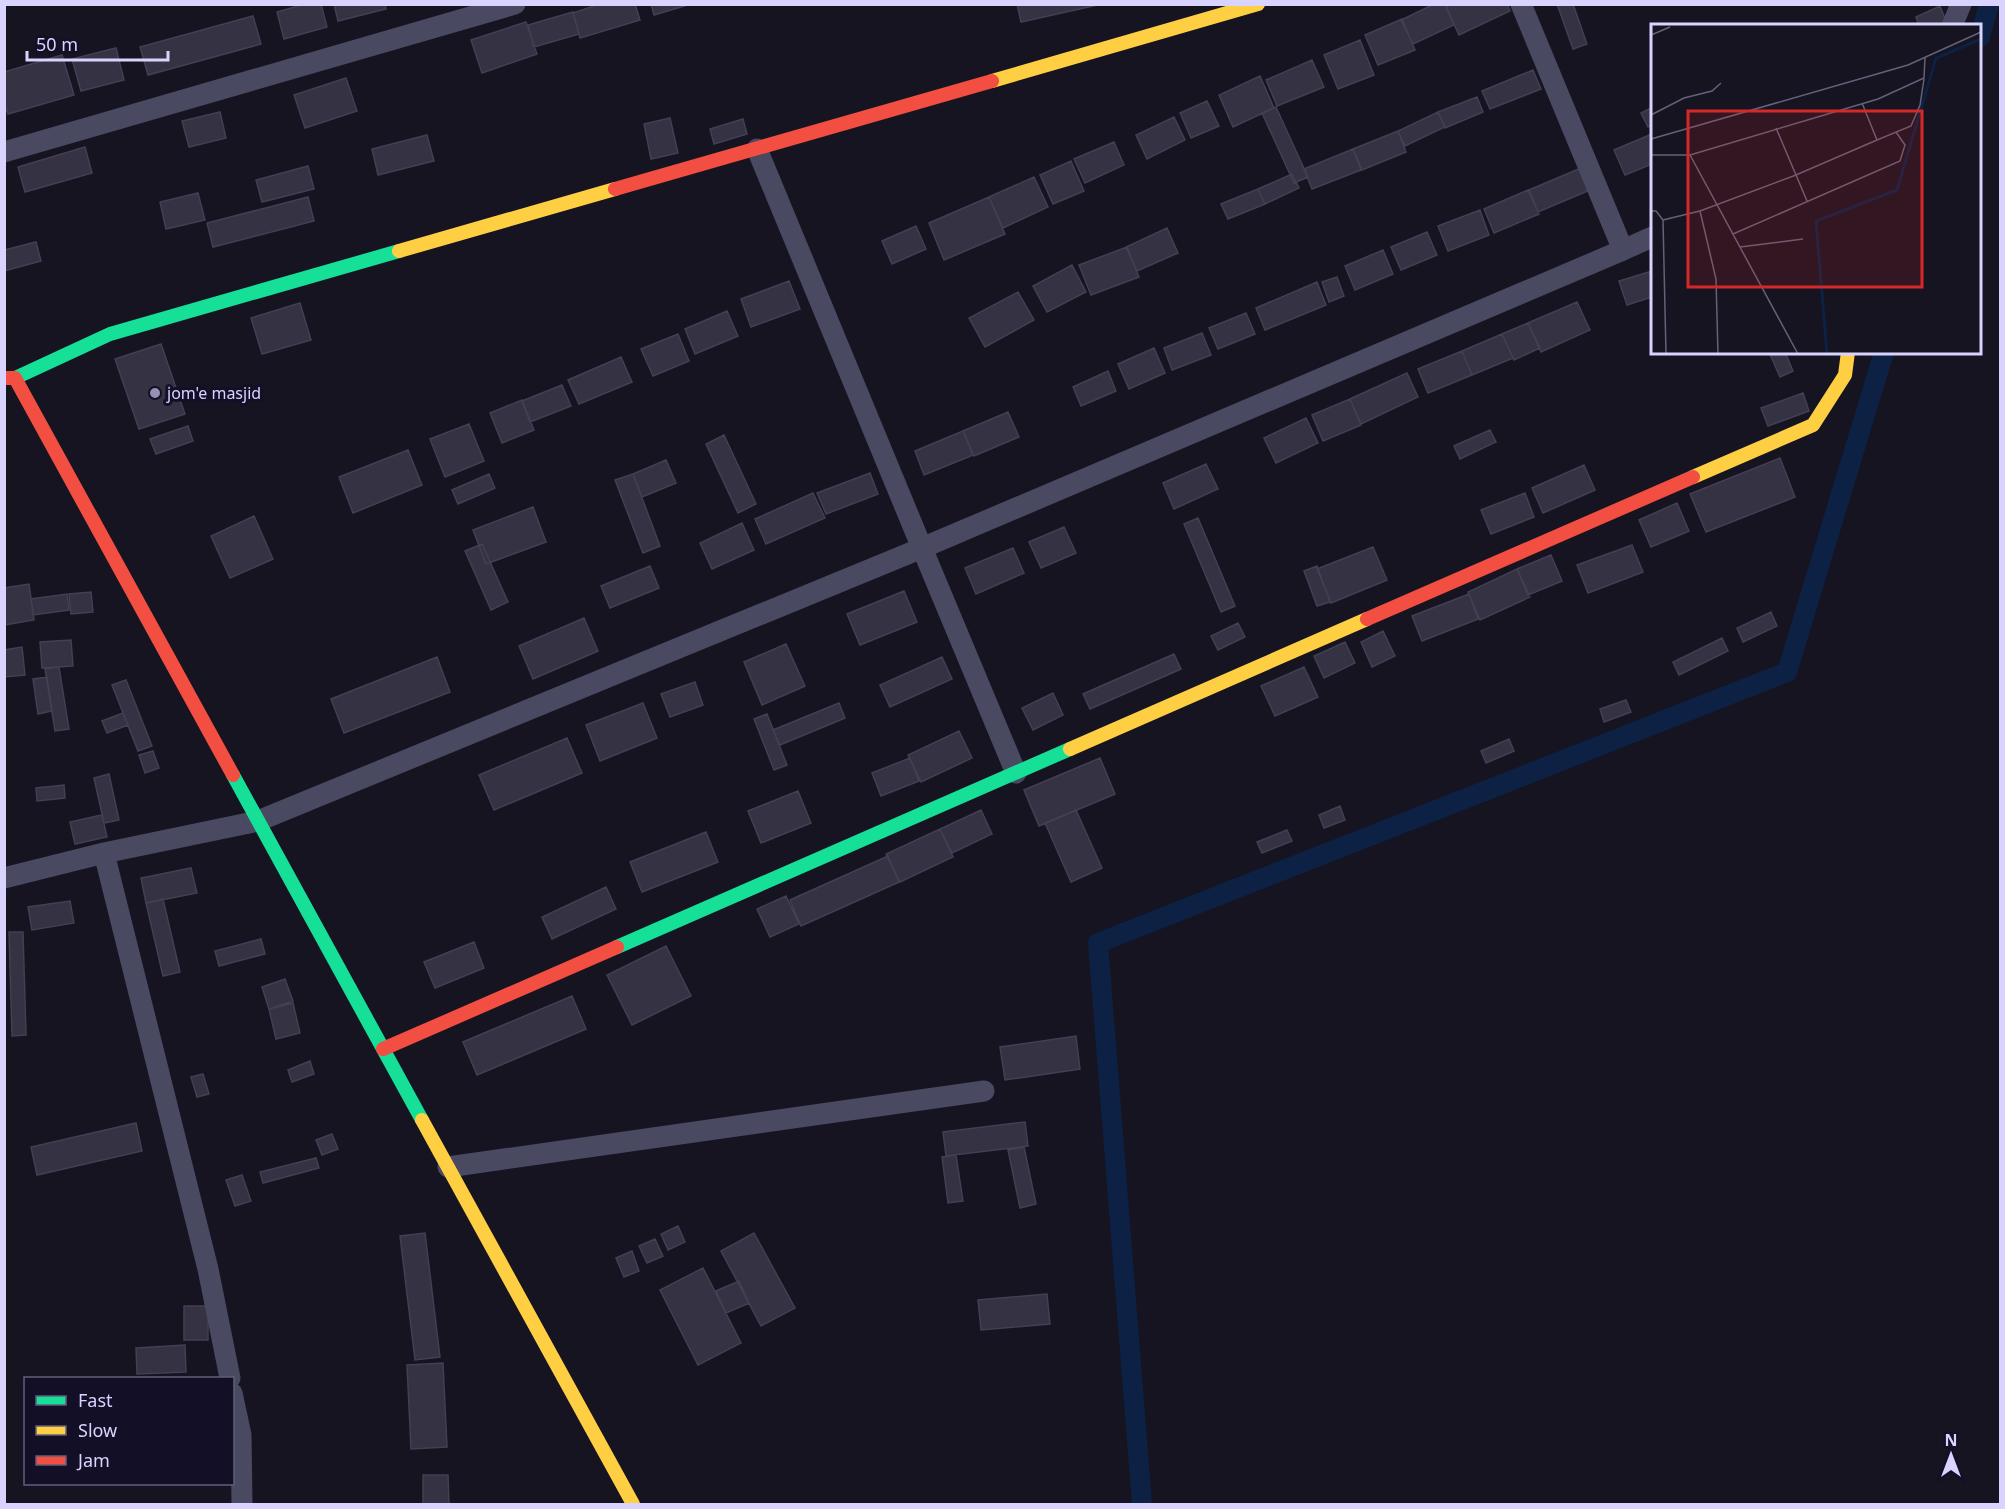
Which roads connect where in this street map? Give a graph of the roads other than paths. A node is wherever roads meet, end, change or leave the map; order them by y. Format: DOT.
graph roads {
  1 [pos="514,4"];
  2 [pos="1258,4"];
  3 [pos="1521,4"];
  4 [pos="1961,4"];
  5 [pos="1953,24"];
  6 [pos="757,149"];
  7 [pos="4,152"];
  8 [pos="1651,238"];
  9 [pos="1623,250"];
  10 [pos="1848,354"];
  11 [pos="10,378"];
  12 [pos="922,548"];
  13 [pos="1016,773"];
  14 [pos="258,821"];
  15 [pos="104,854"];
  16 [pos="4,878"];
  17 [pos="383,1050"];
  18 [pos="984,1091"];
  19 [pos="448,1167"];
  20 [pos="230,1377"];
  21 [pos="234,1402"];
  22 [pos="242,1504"];
  23 [pos="633,1504"];
  1 -- 7 [label="street"];
  2 -- 6 [label="street"];
  3 -- 9 [label="street"];
  4 -- 5 [label="street"];
  6 -- 11 [label="street"];
  6 -- 12 [label="street"];
  8 -- 9 [label="street"];
  9 -- 12 [label="street"];
  10 -- 13 [label="street"];
  11 -- 14 [label="street"];
  12 -- 13 [label="street"];
  12 -- 14 [label="street"];
  13 -- 17 [label="street"];
  14 -- 15 [label="street"];
  14 -- 17 [label="street"];
  15 -- 16 [label="street"];
  15 -- 20 [label="street"];
  17 -- 19 [label="street"];
  18 -- 19 [label="street"];
  19 -- 23 [label="street"];
  21 -- 22 [label="street"];
}
